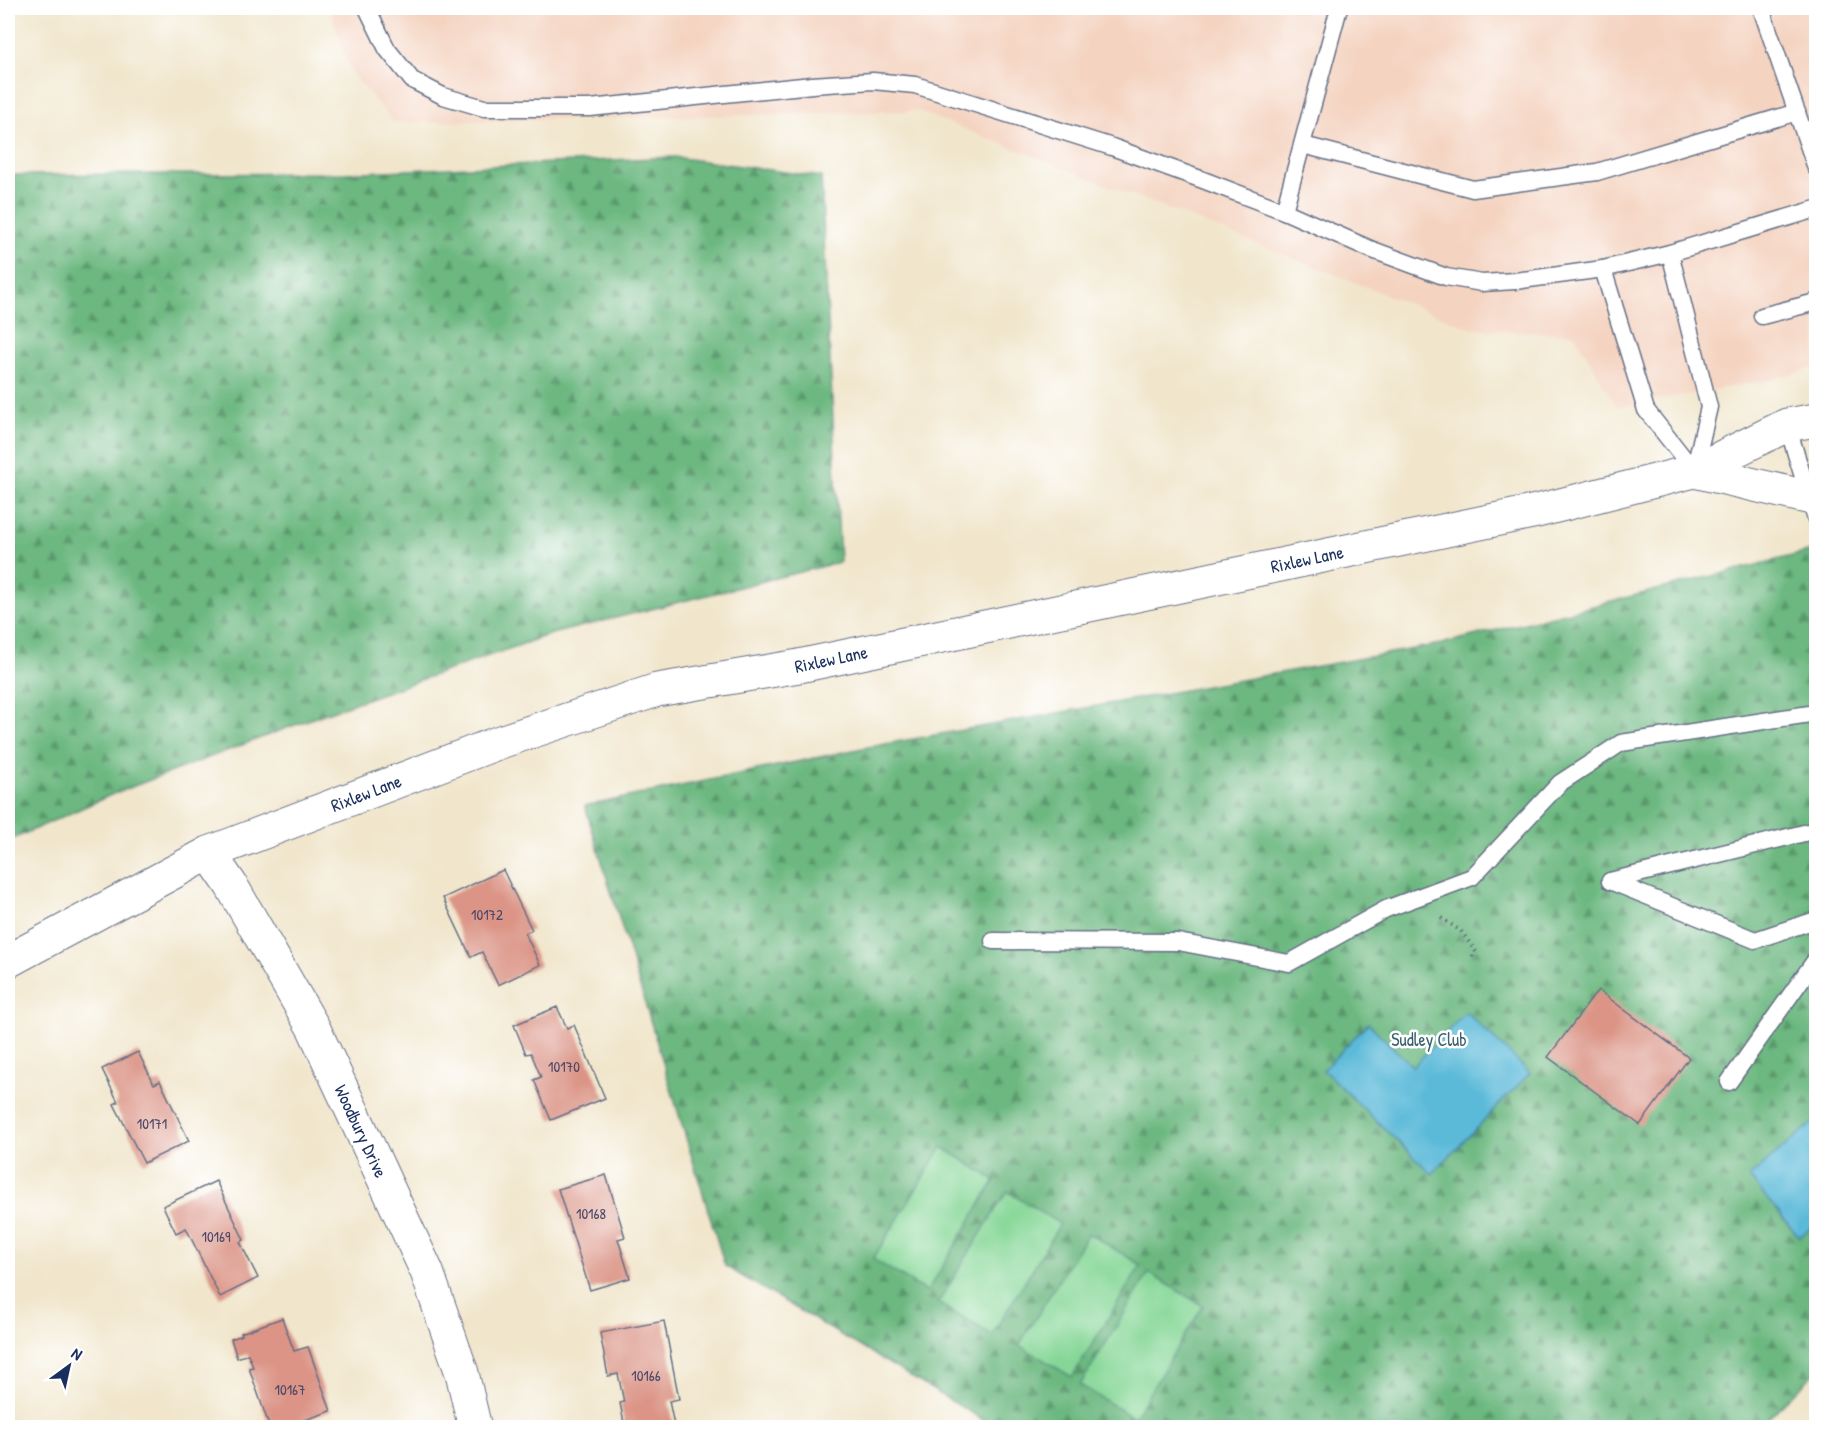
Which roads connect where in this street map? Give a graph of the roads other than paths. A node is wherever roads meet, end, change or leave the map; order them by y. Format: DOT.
graph roads {
  1 [pos="367,8"];
  2 [pos="1339,8"];
  3 [pos="1761,8"];
  4 [pos="1797,112"];
  5 [pos="1303,145"];
  6 [pos="1816,168"];
  7 [pos="1816,209"];
  8 [pos="1284,211"];
  9 [pos="1670,253"];
  10 [pos="1603,269"];
  11 [pos="1816,302"];
  12 [pos="1762,316"];
  13 [pos="1802,423"];
  14 [pos="1694,471"];
  15 [pos="1815,504"];
  16 [pos="1816,713"];
  17 [pos="1816,830"];
  18 [pos="208,853"];
  19 [pos="1816,920"];
  20 [pos="993,941"];
  21 [pos="1816,959"];
  22 [pos="8,961"];
  23 [pos="1729,1082"];
  24 [pos="476,1428"];
  1 -- 8 [label="lane"];
  2 -- 5 [label="lane"];
  3 -- 4 [label="lane"];
  4 -- 5 [label="lane"];
  4 -- 6 [label="lane"];
  5 -- 8 [label="lane"];
  7 -- 9 [label="lane"];
  8 -- 10 [label="lane"];
  9 -- 10 [label="lane"];
  9 -- 14 [label="lane"];
  10 -- 14 [label="lane"];
  11 -- 12 [label="lane"];
  13 -- 14 [label="street, Rixlew Lane"];
  13 -- 15 [label="lane"];
  14 -- 15 [label="street, Rixlew Lane"];
  14 -- 18 [label="street, Rixlew Lane"];
  16 -- 20 [label="lane"];
  17 -- 19 [label="lane"];
  18 -- 22 [label="street, Rixlew Lane"];
  18 -- 24 [label="street, Woodbury Drive"];
  21 -- 23 [label="lane"];
}
